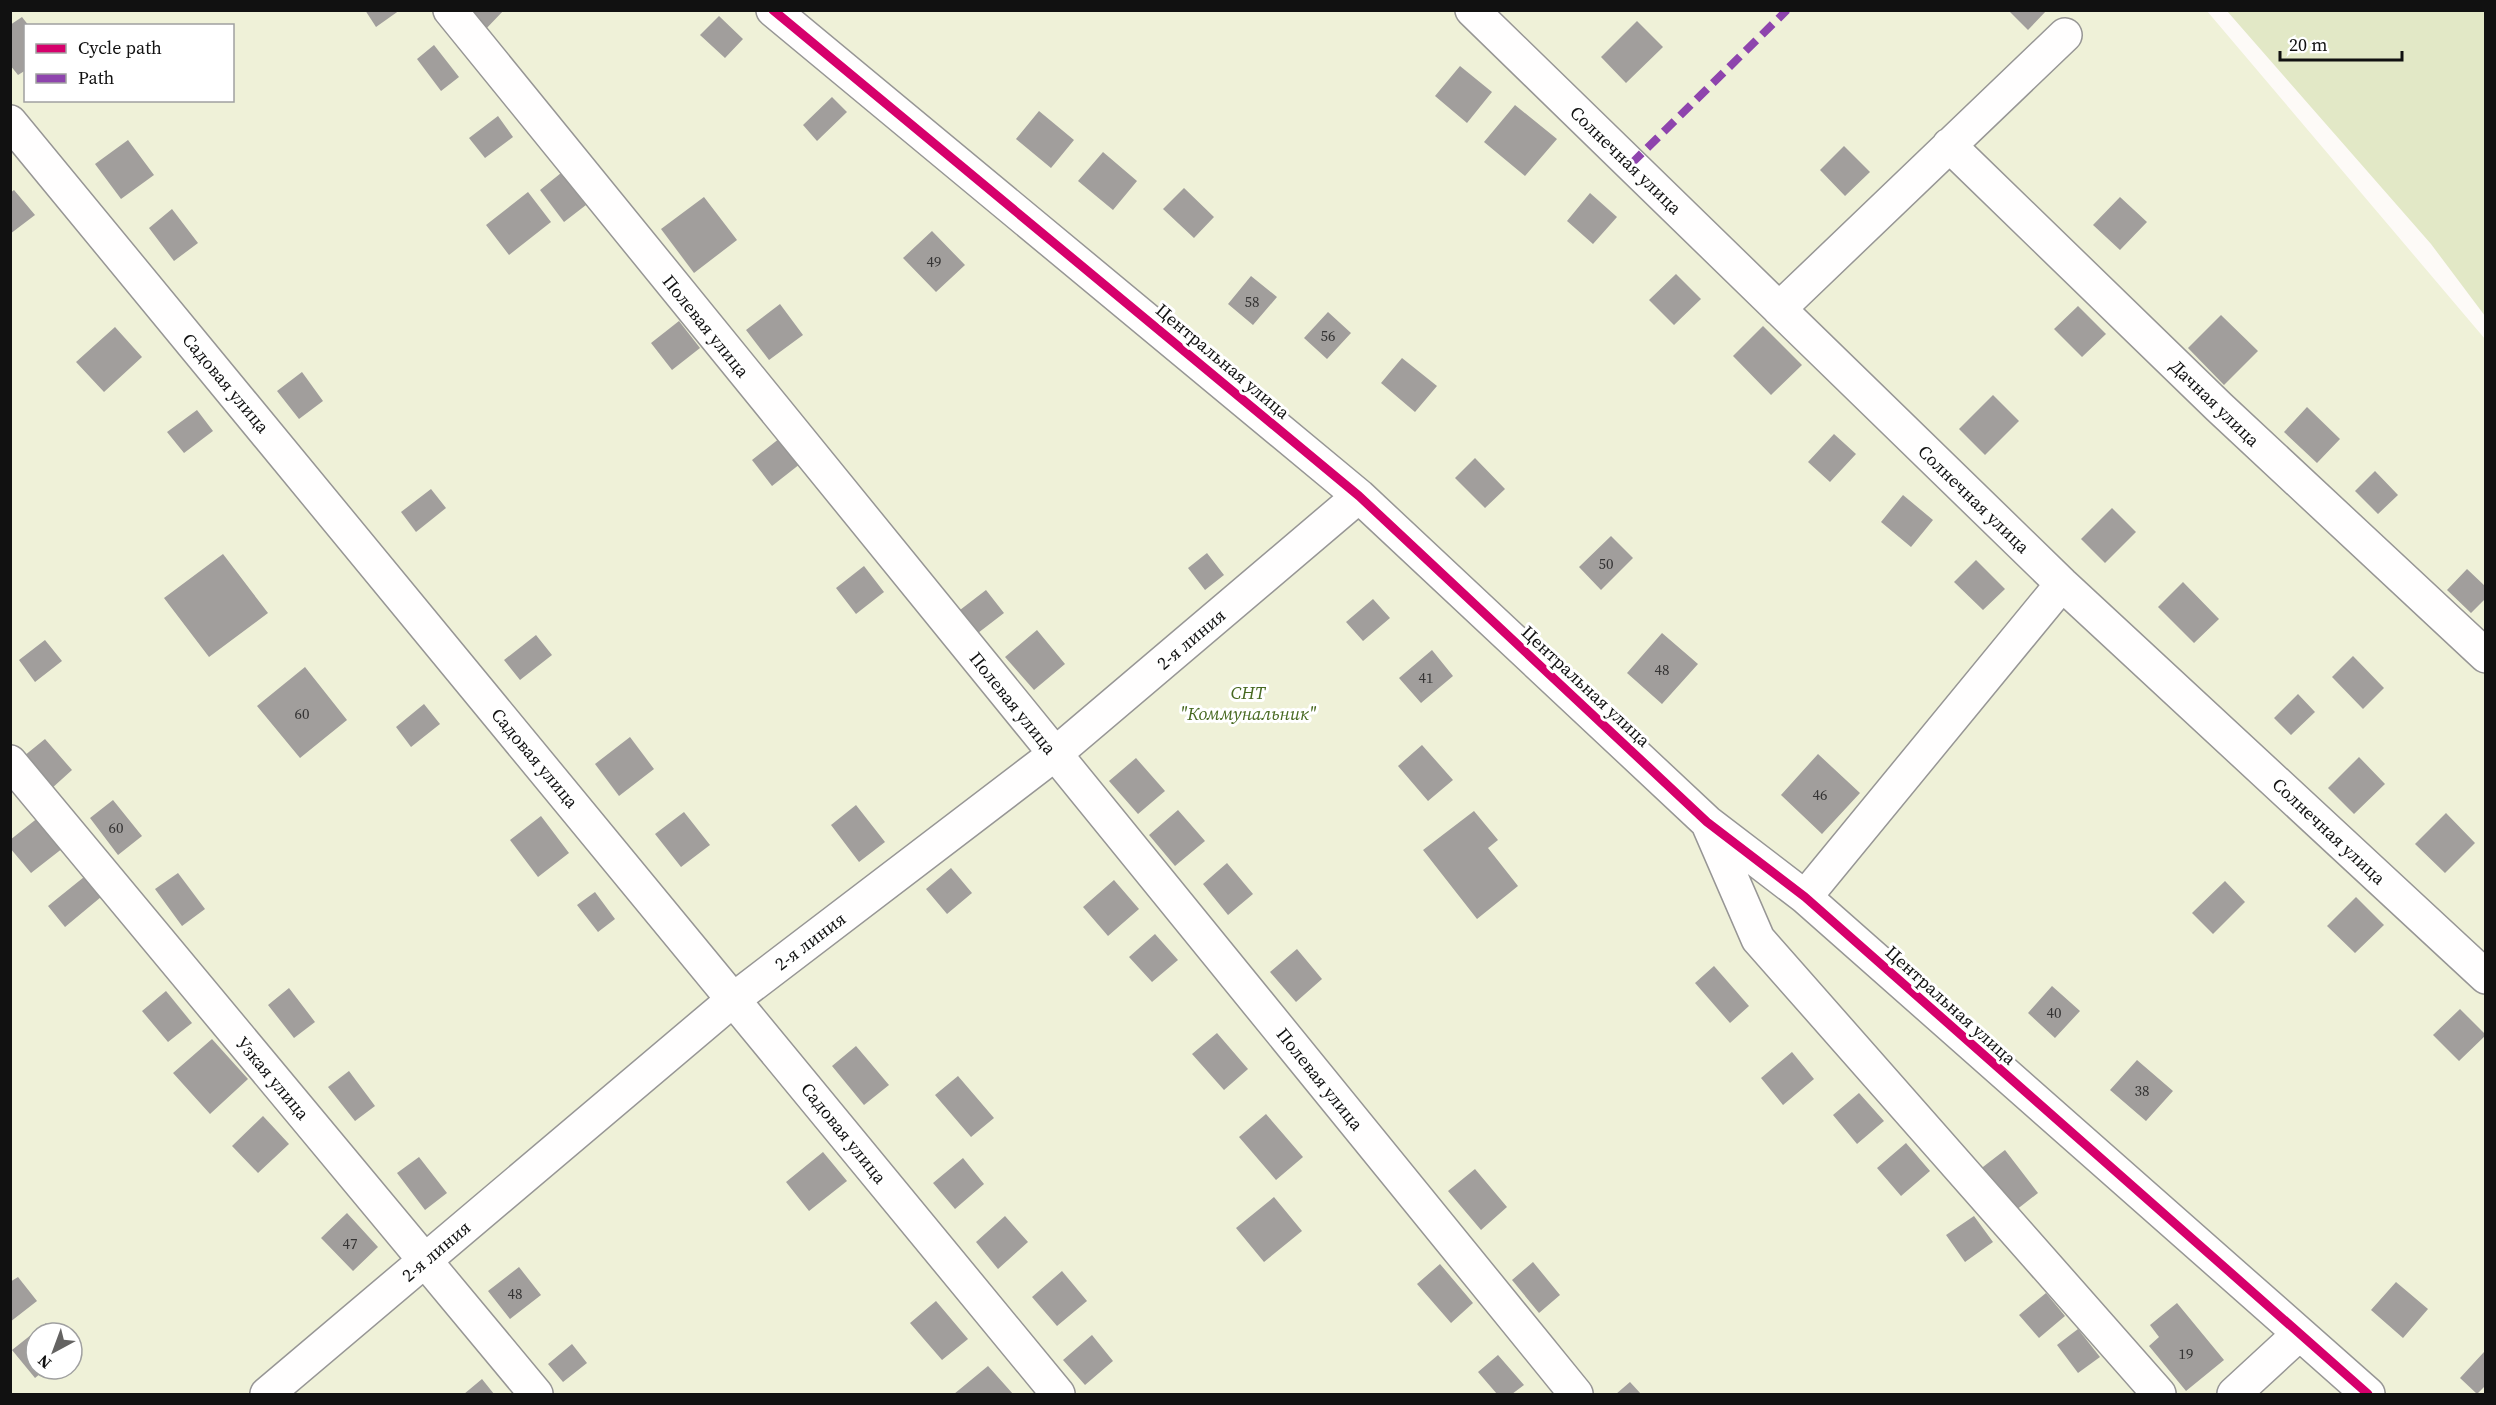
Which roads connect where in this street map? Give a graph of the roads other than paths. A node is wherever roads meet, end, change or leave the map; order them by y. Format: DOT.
graph roads {
  1 [pos="450,10"];
  2 [pos="773,10"];
  3 [pos="1481,13"];
  4 [pos="2065,35"];
  5 [pos="10,122"];
  6 [pos="1949,145"];
  7 [pos="1779,309"];
  8 [pos="1359,496"];
  9 [pos="2062,584"];
  10 [pos="2486,656"];
  11 [pos="1055,754"];
  12 [pos="10,762"];
  13 [pos="1707,822"];
  14 [pos="1805,897"];
  15 [pos="2486,977"];
  16 [pos="734,999"];
  17 [pos="425,1261"];
  18 [pos="2298,1335"];
  19 [pos="267,1395"];
  20 [pos="536,1395"];
  21 [pos="1058,1395"];
  22 [pos="1576,1395"];
  23 [pos="2159,1395"];
  24 [pos="2234,1395"];
  25 [pos="2368,1395"];
  1 -- 11 [label="street, Полевая улица"];
  2 -- 8 [label="street, Центральная улица"];
  3 -- 7 [label="street, Солнечная улица"];
  4 -- 6 [label="street"];
  5 -- 16 [label="street, Садовая улица"];
  6 -- 7 [label="street"];
  6 -- 10 [label="street, Дачная улица"];
  7 -- 9 [label="street, Солнечная улица"];
  8 -- 11 [label="street, 2-я линия"];
  8 -- 13 [label="street, Центральная улица"];
  9 -- 14 [label="street"];
  9 -- 15 [label="street, Солнечная улица"];
  11 -- 16 [label="street, 2-я линия"];
  11 -- 22 [label="street, Полевая улица"];
  12 -- 17 [label="street, Узкая улица"];
  13 -- 14 [label="street, Центральная улица"];
  13 -- 23 [label="street"];
  14 -- 18 [label="street, Центральная улица"];
  16 -- 17 [label="street, 2-я линия"];
  16 -- 21 [label="street, Садовая улица"];
  17 -- 19 [label="street, 2-я линия"];
  17 -- 20 [label="street, Узкая улица"];
  18 -- 24 [label="street"];
  18 -- 25 [label="street, Центральная улица"];
}
